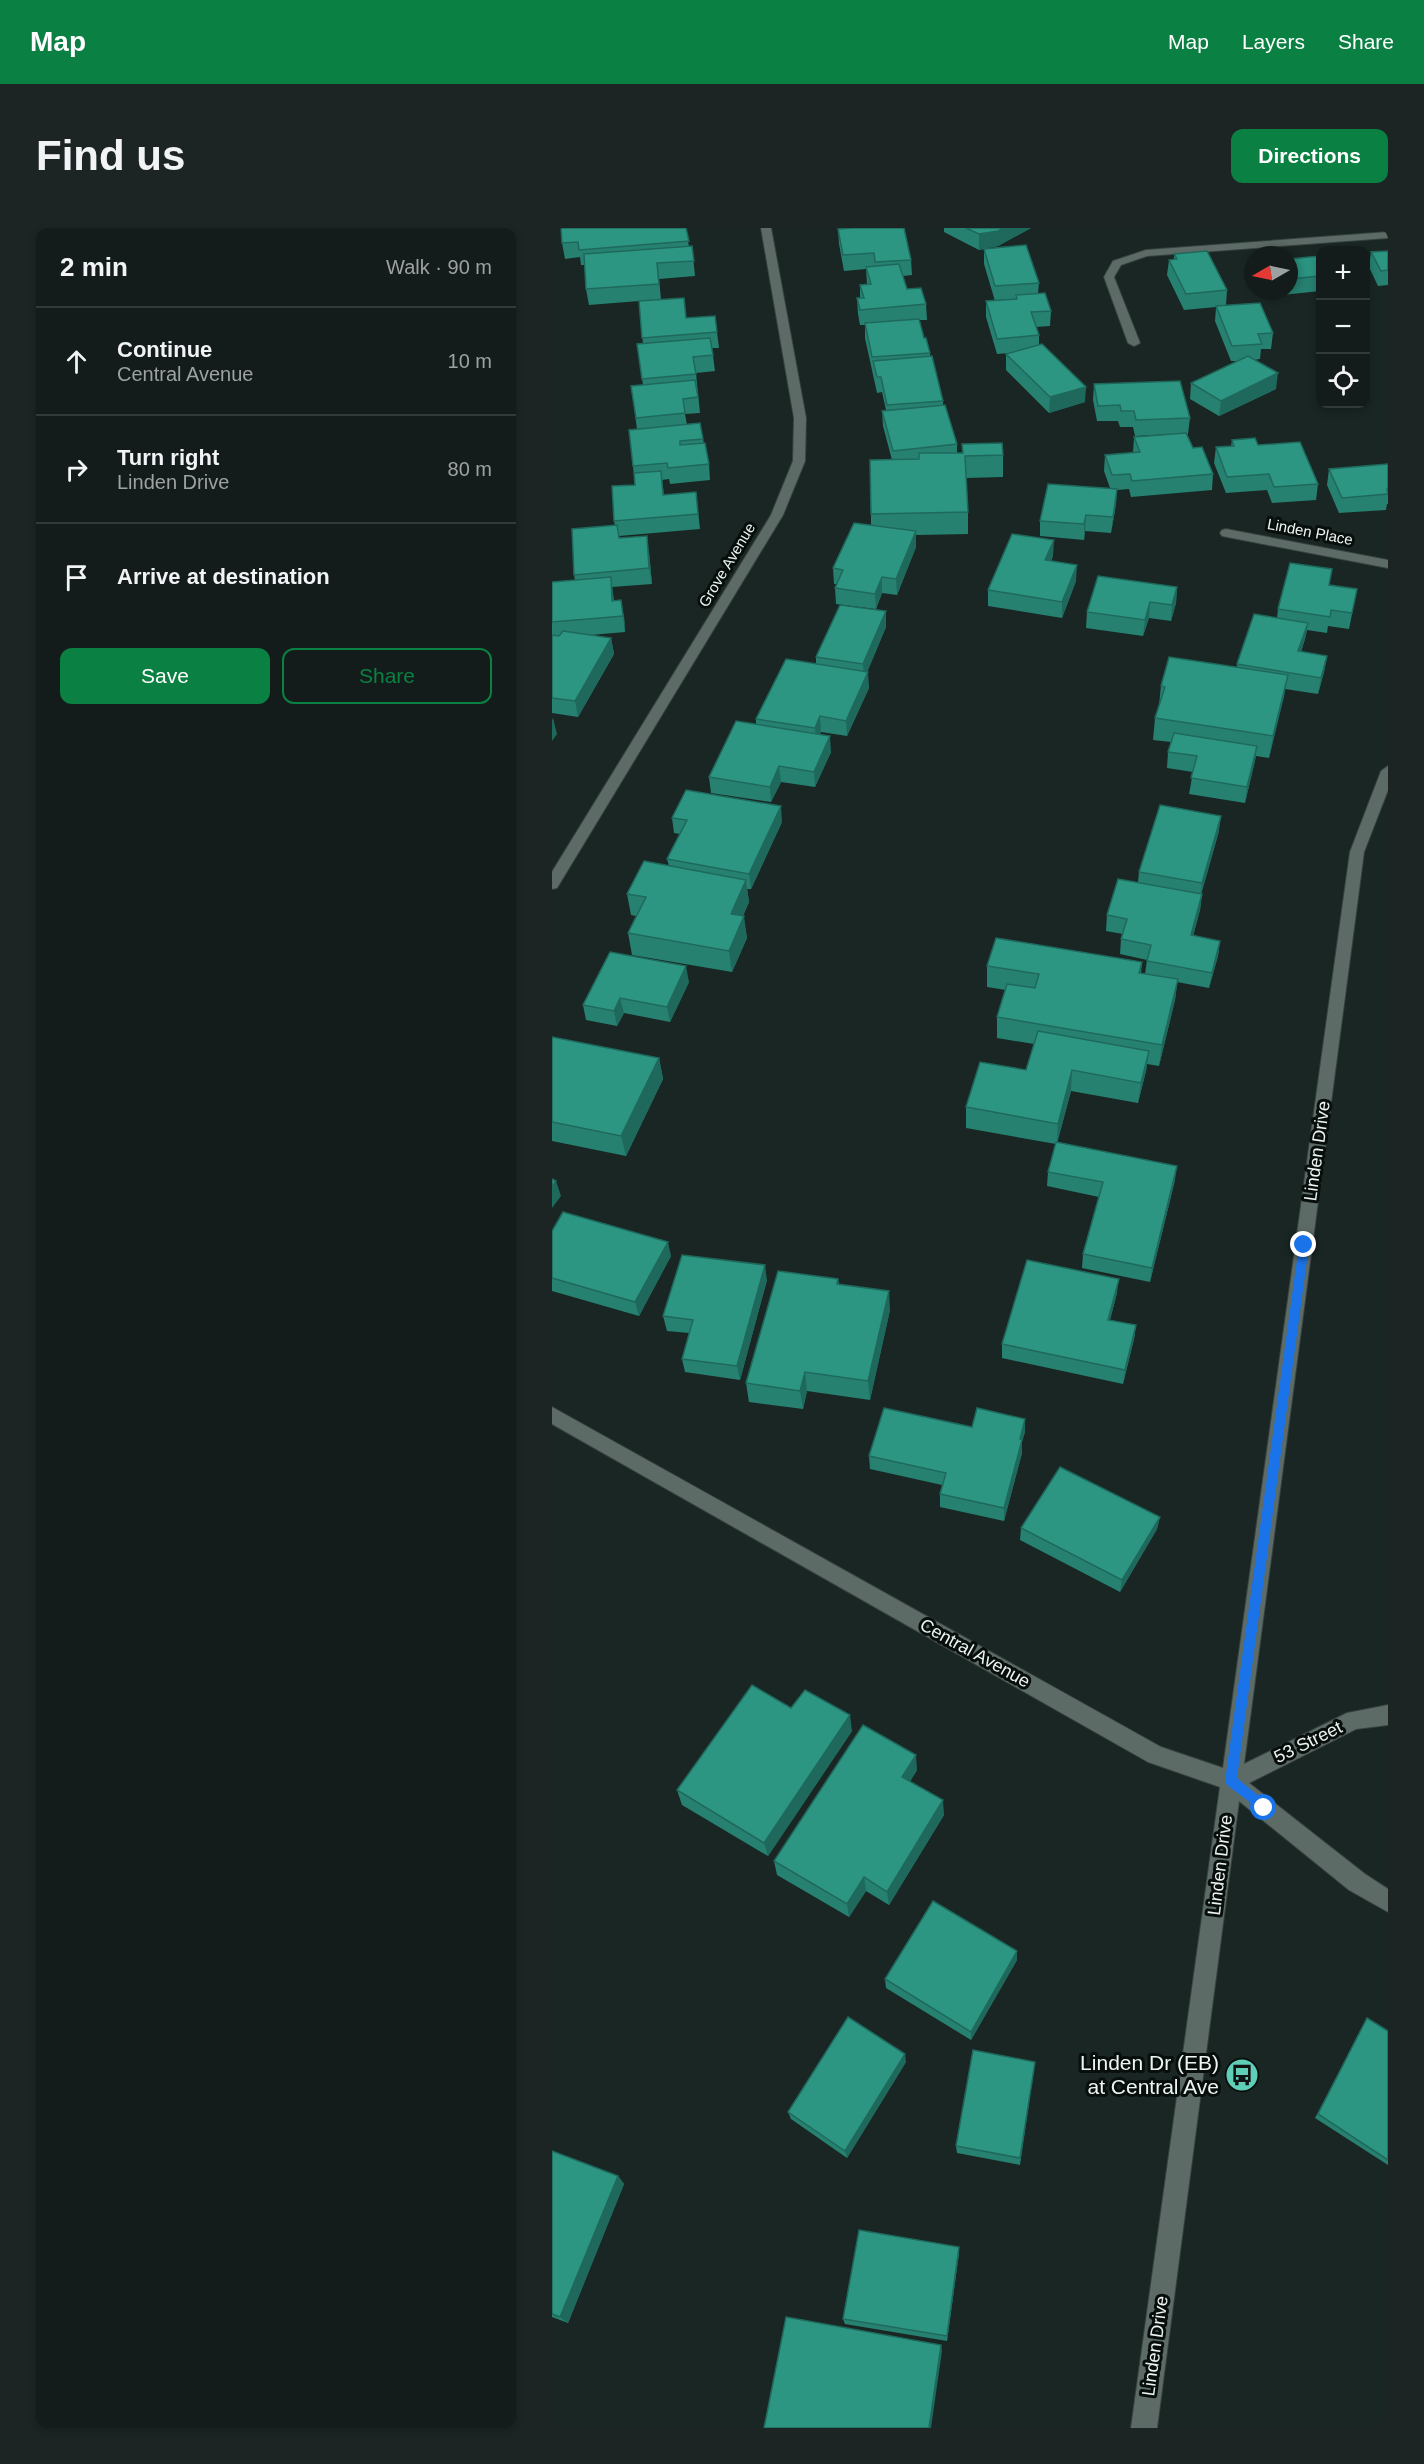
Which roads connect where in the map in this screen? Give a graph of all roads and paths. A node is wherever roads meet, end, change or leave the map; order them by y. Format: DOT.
graph roads {
  1 [pos="766,228"];
  2 [pos="1388,236"];
  3 [pos="1134,343"];
  4 [pos="1226,533"];
  5 [pos="1388,564"];
  6 [pos="1388,771"];
  7 [pos="552,884"];
  8 [pos="552,1415"];
  9 [pos="1388,1715"];
  10 [pos="1231,1781"];
  11 [pos="1388,1900"];
  12 [pos="1144,2428"];
  1 -- 7 [label="street, Grove Avenue"];
  2 -- 3 [label="street"];
  4 -- 5 [label="street, Linden Place"];
  6 -- 10 [label="street, Linden Drive"];
  8 -- 10 [label="street, Central Avenue"];
  9 -- 10 [label="street, 53 Street"];
  10 -- 11 [label="street, Central Avenue"];
  10 -- 12 [label="street, Linden Drive"];
}
